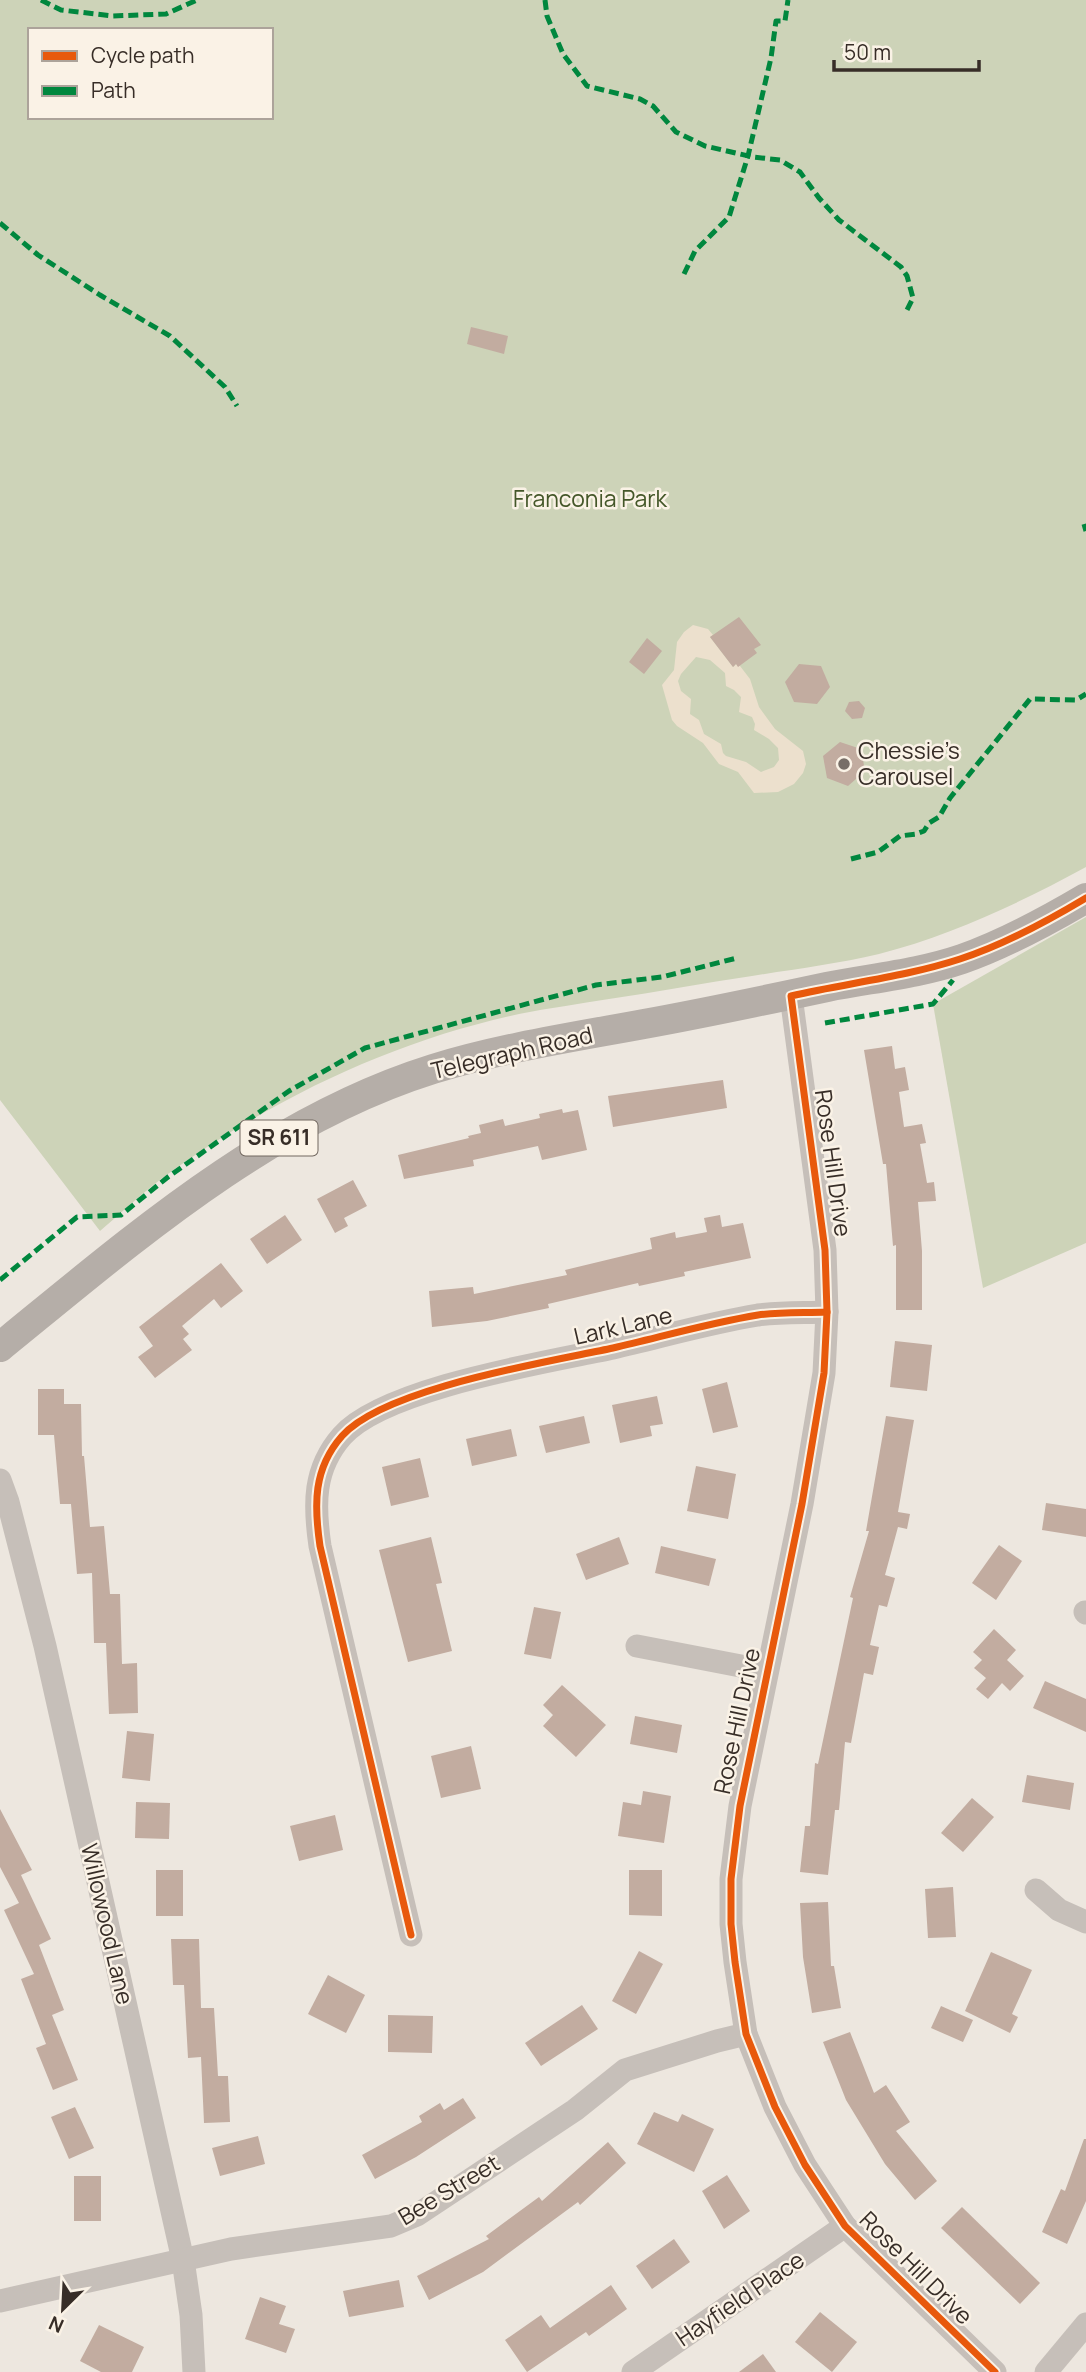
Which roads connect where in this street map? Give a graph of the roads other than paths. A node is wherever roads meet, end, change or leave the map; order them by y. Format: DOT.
graph roads {
  1 [pos="1086,898"];
  2 [pos="791,996"];
  3 [pos="827,1312"];
  4 [pos="0,1347"];
  5 [pos="0,1480"];
  6 [pos="637,1646"];
  7 [pos="767,1671"];
  8 [pos="1036,1889"];
  9 [pos="1086,1922"];
  10 [pos="411,1935"];
  11 [pos="746,2035"];
  12 [pos="845,2226"];
  13 [pos="183,2260"];
  14 [pos="0,2301"];
  15 [pos="1086,2323"];
  16 [pos="194,2372"];
  17 [pos="633,2372"];
  18 [pos="995,2372"];
  19 [pos="1046,2372"];
  1 -- 2 [label="main road, Telegraph Road / SR 611"];
  2 -- 3 [label="street, Rose Hill Drive"];
  2 -- 4 [label="main road, Telegraph Road / SR 611"];
  3 -- 7 [label="street, Rose Hill Drive"];
  3 -- 10 [label="street, Lark Lane"];
  5 -- 13 [label="street, Willowood Lane"];
  6 -- 7 [label="street"];
  7 -- 11 [label="street, Rose Hill Drive"];
  8 -- 9 [label="street"];
  11 -- 12 [label="street, Rose Hill Drive"];
  11 -- 13 [label="street, Bee Street"];
  12 -- 17 [label="street, Hayfield Place"];
  12 -- 18 [label="street, Rose Hill Drive"];
  13 -- 14 [label="street, Bee Street"];
  13 -- 16 [label="street, Willowood Lane"];
  15 -- 19 [label="street"];
}
